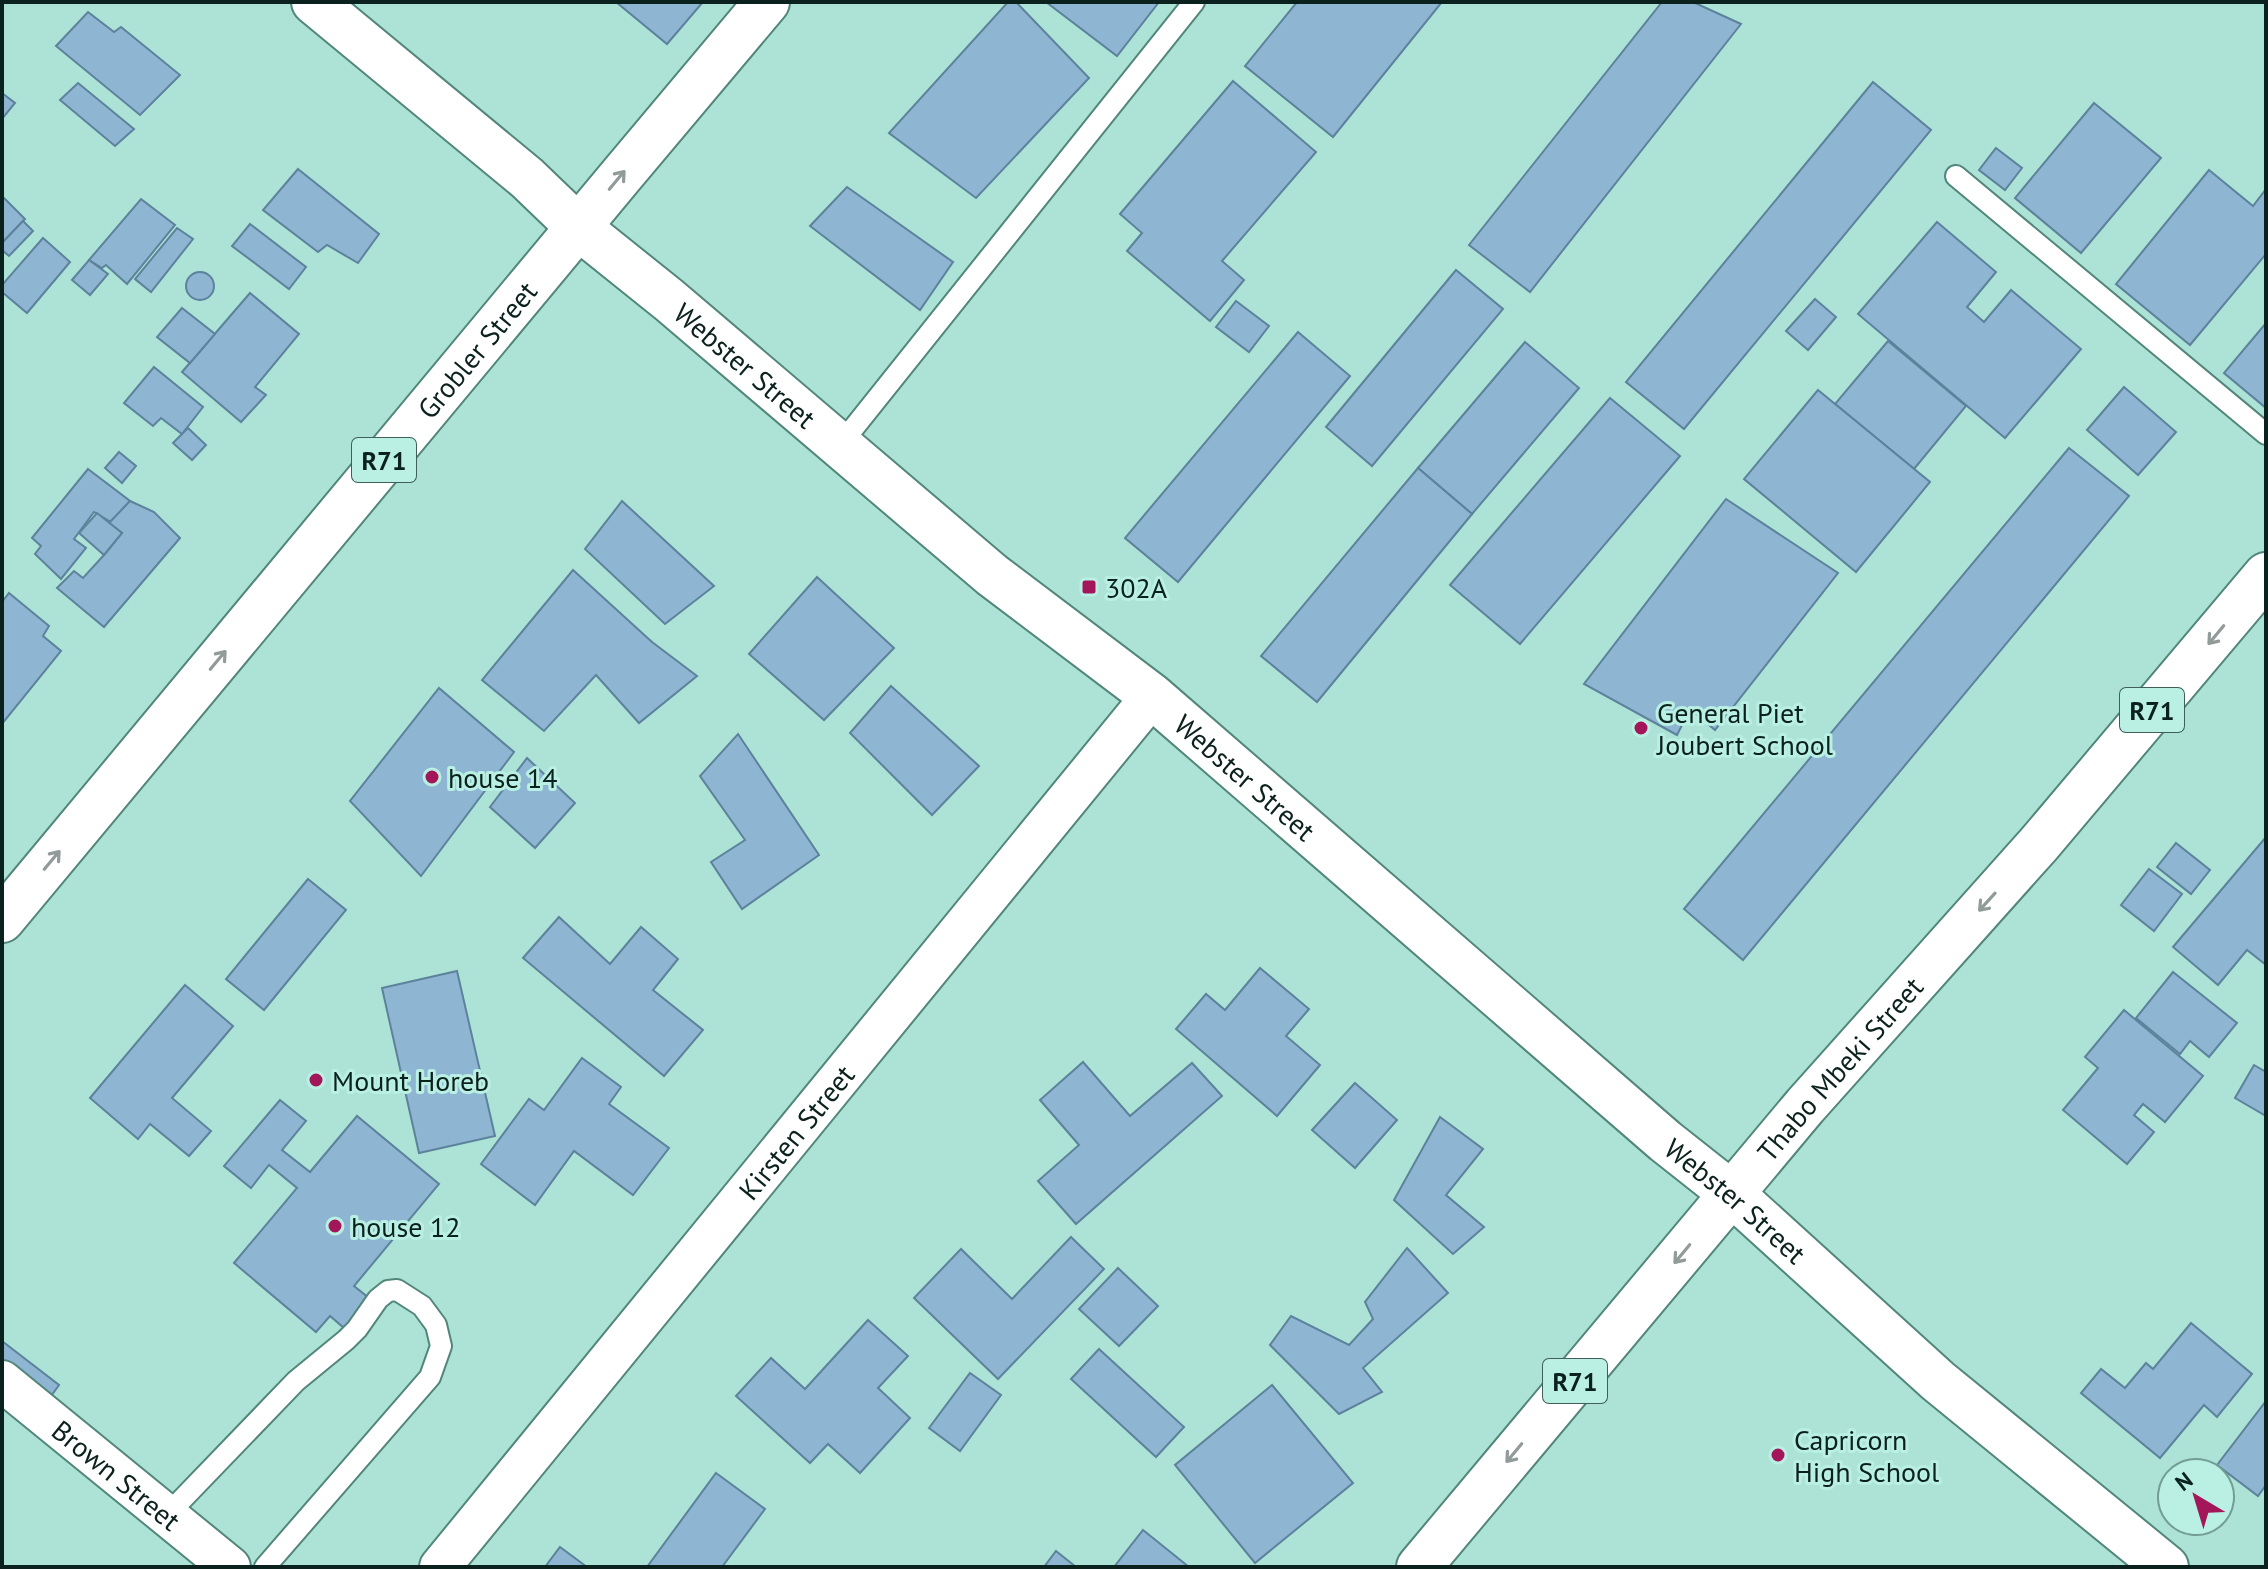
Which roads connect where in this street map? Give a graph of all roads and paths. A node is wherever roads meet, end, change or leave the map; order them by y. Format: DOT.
graph roads {
  1 [pos="314,2"];
  2 [pos="767,2"];
  3 [pos="1194,2"];
  4 [pos="1956,176"];
  5 [pos="578,227"];
  6 [pos="2266,434"];
  7 [pos="840,445"];
  8 [pos="2266,575"];
  9 [pos="1152,696"];
  10 [pos="2,920"];
  11 [pos="1732,1194"];
  12 [pos="2,1381"];
  13 [pos="167,1515"];
  14 [pos="230,1567"];
  15 [pos="265,1567"];
  16 [pos="440,1567"];
  17 [pos="1419,1567"];
  18 [pos="2166,1567"];
  1 -- 5 [label="main road, Webster Street"];
  5 -- 2 [label="main road, Grobler Street / R71, one-way"];
  3 -- 7 [label="lane"];
  4 -- 6 [label="lane"];
  5 -- 7 [label="main road, Webster Street"];
  10 -- 5 [label="main road, Grobler Street / R71, one-way"];
  7 -- 9 [label="main road, Webster Street"];
  8 -- 11 [label="main road, Thabo Mbeki Street / R71, one-way"];
  9 -- 11 [label="main road, Webster Street"];
  9 -- 16 [label="street, Kirsten Street"];
  11 -- 17 [label="main road, Thabo Mbeki Street / R71, one-way"];
  11 -- 18 [label="main road, Webster Street"];
  12 -- 13 [label="street, Brown Street"];
  13 -- 14 [label="street, Brown Street"];
  13 -- 15 [label="lane"];
}
